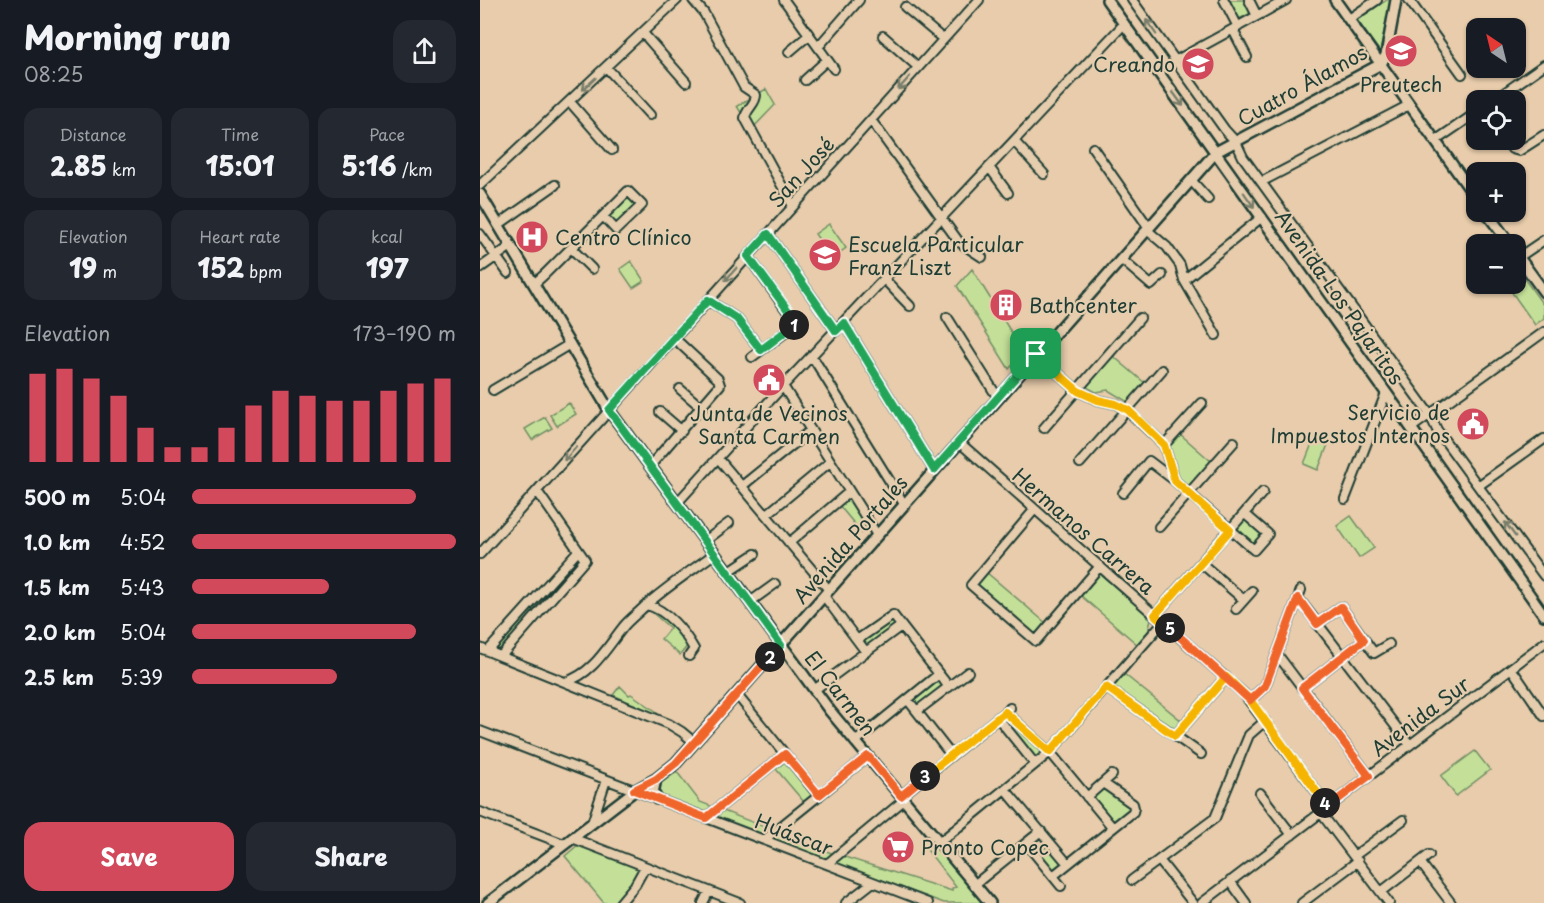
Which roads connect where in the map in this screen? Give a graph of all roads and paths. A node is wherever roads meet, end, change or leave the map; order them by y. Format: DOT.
graph roads {
  1 [pos="677,0"];
  2 [pos="693,0"];
  3 [pos="784,0"];
  4 [pos="859,0"];
  5 [pos="979,0"];
  6 [pos="1107,0"];
  7 [pos="1132,0"];
  8 [pos="1224,0"];
  9 [pos="1249,0"];
  10 [pos="1286,0"];
  11 [pos="1335,0"];
  12 [pos="1377,0"];
  13 [pos="1396,0"];
  14 [pos="1409,0"];
  15 [pos="905,7"];
  16 [pos="1257,16"];
  17 [pos="1349,19"];
  18 [pos="1124,24"];
  19 [pos="1235,28"];
  20 [pos="643,33"];
  21 [pos="809,34"];
  22 [pos="883,36"];
  23 [pos="943,39"];
  24 [pos="818,47"];
  25 [pos="789,52"];
  26 [pos="1247,57"];
  27 [pos="827,60"];
  28 [pos="1175,61"];
  29 [pos="1381,64"];
  30 [pos="1544,65"];
  31 [pos="918,67"];
  32 [pos="606,68"];
  33 [pos="834,69"];
  34 [pos="1462,74"];
  35 [pos="805,80"];
  36 [pos="686,82"];
  37 [pos="1508,90"];
  38 [pos="570,102"];
  39 [pos="1409,105"];
  40 [pos="650,115"];
  41 [pos="871,120"];
  42 [pos="1466,120"];
  43 [pos="1544,135"];
  44 [pos="1014,141"];
  45 [pos="1435,141"];
  46 [pos="1236,142"];
  47 [pos="1526,147"];
  48 [pos="1093,148"];
  49 [pos="612,150"];
  50 [pos="1216,152"];
  51 [pos="989,167"];
  52 [pos="1044,174"];
  53 [pos="1191,180"];
  54 [pos="1261,182"];
  55 [pos="1466,184"];
  56 [pos="480,185"];
  57 [pos="555,185"];
  58 [pos="1008,193"];
  59 [pos="480,194"];
  60 [pos="1208,200"];
  61 [pos="794,206"];
  62 [pos="603,216"];
  63 [pos="1262,217"];
  64 [pos="941,218"];
  65 [pos="498,225"];
  66 [pos="1148,229"];
  67 [pos="480,234"];
  68 [pos="768,234"];
  69 [pos="1544,240"];
  70 [pos="511,246"];
  71 [pos="571,248"];
  72 [pos="1526,250"];
  73 [pos="496,256"];
  74 [pos="748,256"];
  75 [pos="982,257"];
  76 [pos="1121,259"];
  77 [pos="1526,267"];
  78 [pos="480,268"];
  79 [pos="592,269"];
  80 [pos="508,273"];
  81 [pos="1162,275"];
  82 [pos="884,279"];
  83 [pos="1184,280"];
  84 [pos="534,284"];
  85 [pos="1544,292"];
  86 [pos="708,300"];
  87 [pos="910,306"];
  88 [pos="947,317"];
  89 [pos="1140,318"];
  90 [pos="844,323"];
  91 [pos="836,331"];
  92 [pos="1544,332"];
  93 [pos="1216,334"];
  94 [pos="674,338"];
  95 [pos="570,344"];
  96 [pos="761,350"];
  97 [pos="1036,354"];
  98 [pos="812,356"];
  99 [pos="752,357"];
  100 [pos="1162,370"];
  101 [pos="783,386"];
  102 [pos="680,389"];
  103 [pos="493,390"];
  104 [pos="1078,391"];
  105 [pos="1386,393"];
  106 [pos="998,398"];
  107 [pos="1202,403"];
  108 [pos="702,408"];
  109 [pos="609,410"];
  110 [pos="1128,410"];
  111 [pos="660,412"];
  112 [pos="1430,415"];
  113 [pos="1044,428"];
  114 [pos="1411,428"];
  115 [pos="811,430"];
  116 [pos="682,431"];
  117 [pos="1544,439"];
  118 [pos="959,442"];
  119 [pos="1234,442"];
  120 [pos="1164,445"];
  121 [pos="718,458"];
  122 [pos="830,462"];
  123 [pos="1080,464"];
  124 [pos="650,466"];
  125 [pos="934,470"];
  126 [pos="1175,481"];
  127 [pos="742,486"];
  128 [pos="1478,486"];
  129 [pos="537,491"];
  130 [pos="849,492"];
  131 [pos="1263,492"];
  132 [pos="1123,493"];
  133 [pos="1189,493"];
  134 [pos="1345,499"];
  135 [pos="677,502"];
  136 [pos="904,504"];
  137 [pos="1035,509"];
  138 [pos="1245,514"];
  139 [pos="766,515"];
  140 [pos="729,523"];
  141 [pos="1159,527"];
  142 [pos="1230,530"];
  143 [pos="877,535"];
  144 [pos="705,541"];
  145 [pos="789,543"];
  146 [pos="578,551"];
  147 [pos="480,554"];
  148 [pos="714,554"];
  149 [pos="755,554"];
  150 [pos="1201,563"];
  151 [pos="1100,566"];
  152 [pos="728,572"];
  153 [pos="1544,576"];
  154 [pos="775,584"];
  155 [pos="1252,591"];
  156 [pos="662,593"];
  157 [pos="826,593"];
  158 [pos="1244,600"];
  159 [pos="750,602"];
  160 [pos="647,604"];
  161 [pos="1236,609"];
  162 [pos="665,613"];
  163 [pos="1155,615"];
  164 [pos="1544,615"];
  165 [pos="1163,622"];
  166 [pos="1317,624"];
  167 [pos="902,626"];
  168 [pos="857,640"];
  169 [pos="1364,640"];
  170 [pos="1544,643"];
  171 [pos="1389,644"];
  172 [pos="781,645"];
  173 [pos="484,649"];
  174 [pos="866,652"];
  175 [pos="1277,654"];
  176 [pos="501,656"];
  177 [pos="689,656"];
  178 [pos="1342,657"];
  179 [pos="1511,668"];
  180 [pos="968,672"];
  181 [pos="583,673"];
  182 [pos="939,674"];
  183 [pos="1226,677"];
  184 [pos="565,682"];
  185 [pos="949,687"];
  186 [pos="1106,687"];
  187 [pos="1302,688"];
  188 [pos="814,690"];
  189 [pos="586,691"];
  190 [pos="737,694"];
  191 [pos="908,700"];
  192 [pos="1250,700"];
  193 [pos="917,711"];
  194 [pos="1544,716"];
  195 [pos="998,718"];
  196 [pos="1265,721"];
  197 [pos="480,731"];
  198 [pos="1175,736"];
  199 [pos="694,742"];
  200 [pos="855,742"];
  201 [pos="1410,745"];
  202 [pos="1050,752"];
  203 [pos="785,754"];
  204 [pos="1201,754"];
  205 [pos="951,755"];
  206 [pos="868,756"];
  207 [pos="1035,764"];
  208 [pos="1112,775"];
  209 [pos="1369,776"];
  210 [pos="656,779"];
  211 [pos="606,780"];
  212 [pos="1103,783"];
  213 [pos="1005,789"];
  214 [pos="634,790"];
  215 [pos="1260,793"];
  216 [pos="819,795"];
  217 [pos="1086,797"];
  218 [pos="903,798"];
  219 [pos="657,800"];
  220 [pos="1328,807"];
  221 [pos="480,812"];
  222 [pos="1321,813"];
  223 [pos="706,818"];
  224 [pos="1403,820"];
  225 [pos="592,823"];
  226 [pos="1113,828"];
  227 [pos="1041,831"];
  228 [pos="1292,835"];
  229 [pos="764,840"];
  230 [pos="568,841"];
  231 [pos="940,842"];
  232 [pos="1026,843"];
  233 [pos="1429,855"];
  234 [pos="1356,859"];
  235 [pos="1159,860"];
  236 [pos="1420,862"];
  237 [pos="826,864"];
  238 [pos="1068,864"];
  239 [pos="645,867"];
  240 [pos="1053,876"];
  241 [pos="1132,880"];
  242 [pos="873,882"];
  243 [pos="1230,882"];
  244 [pos="974,885"];
  245 [pos="1061,886"];
  246 [pos="709,891"];
  247 [pos="1381,892"];
  248 [pos="499,895"];
  249 [pos="920,901"];
  250 [pos="1387,902"];
  251 [pos="488,903"];
  252 [pos="505,903"];
  253 [pos="620,903"];
  254 [pos="703,903"];
  255 [pos="740,903"];
  256 [pos="846,903"];
  257 [pos="928,903"];
  258 [pos="990,903"];
  259 [pos="1193,903"];
  260 [pos="1202,903"];
  261 [pos="1246,903"];
  262 [pos="1302,903"];
  263 [pos="1451,903"];
  1 -- 20 [label="street"];
  2 -- 61 [label="street"];
  3 -- 21 [label="street"];
  4 -- 24 [label="street"];
  5 -- 23 [label="street, San José"];
  6 -- 18 [label="main road, Avenida Los Pajaritos"];
  28 -- 7 [label="street, Avenida Los Pajaritos, one-way"];
  8 -- 19 [label="street"];
  9 -- 16 [label="street"];
  10 -- 16 [label="street"];
  11 -- 17 [label="main road"];
  12 -- 17 [label="street, Cuatro Álamos"];
  13 -- 29 [label="main road, Cuatro Álamos"];
  14 -- 34 [label="street"];
  15 -- 23 [label="street"];
  16 -- 19 [label="street"];
  17 -- 29 [label="main road"];
  18 -- 44 [label="street"];
  18 -- 50 [label="main road, Avenida Los Pajaritos, one-way"];
  19 -- 26 [label="street"];
  19 -- 28 [label="street"];
  20 -- 32 [label="street"];
  20 -- 36 [label="street"];
  21 -- 24 [label="street"];
  21 -- 25 [label="street"];
  22 -- 31 [label="street"];
  23 -- 31 [label="street, San José"];
  24 -- 27 [label="street"];
  27 -- 33 [label="street"];
  27 -- 35 [label="street"];
  28 -- 46 [label="street, Avenida Los Pajaritos"];
  29 -- 39 [label="main road"];
  29 -- 46 [label="main road, Cuatro Álamos"];
  30 -- 37 [label="street"];
  31 -- 41 [label="street, San José, one-way"];
  32 -- 38 [label="street, one-way"];
  32 -- 40 [label="street"];
  38 -- 49 [label="street"];
  38 -- 56 [label="street"];
  39 -- 45 [label="main road"];
  39 -- 54 [label="street"];
  41 -- 61 [label="street, San José"];
  41 -- 64 [label="street"];
  42 -- 45 [label="street"];
  43 -- 47 [label="street"];
  44 -- 51 [label="street"];
  44 -- 52 [label="street"];
  45 -- 55 [label="main road"];
  46 -- 50 [label="main road, Cuatro Álamos"];
  46 -- 54 [label="street, Avenida Los Pajaritos"];
  48 -- 66 [label="street"];
  50 -- 53 [label="main road, Avenida Portales"];
  50 -- 63 [label="main road, Avenida Los Pajaritos, one-way"];
  51 -- 58 [label="street"];
  51 -- 64 [label="street"];
  53 -- 60 [label="street"];
  53 -- 66 [label="main road, Avenida Portales"];
  54 -- 112 [label="street, Avenida Los Pajaritos"];
  57 -- 65 [label="street"];
  59 -- 65 [label="main road, El Carmen"];
  61 -- 68 [label="street, San José"];
  62 -- 62 [label="street"];
  62 -- 71 [label="street"];
  63 -- 83 [label="street"];
  63 -- 105 [label="main road, Avenida Los Pajaritos"];
  64 -- 75 [label="street"];
  64 -- 82 [label="street"];
  65 -- 70 [label="main road, El Carmen"];
  66 -- 76 [label="main road, Avenida Portales"];
  66 -- 83 [label="street"];
  67 -- 73 [label="street"];
  68 -- 74 [label="street, San José"];
  68 -- 91 [label="street"];
  69 -- 72 [label="street"];
  70 -- 73 [label="street"];
  70 -- 84 [label="main road, El Carmen"];
  71 -- 79 [label="street"];
  71 -- 84 [label="street"];
  73 -- 78 [label="street"];
  73 -- 80 [label="street"];
  74 -- 86 [label="street, San José, one-way"];
  74 -- 96 [label="street"];
  76 -- 81 [label="street"];
  76 -- 97 [label="main road, Avenida Portales"];
  77 -- 85 [label="main road"];
  82 -- 87 [label="street"];
  82 -- 90 [label="street"];
  83 -- 93 [label="street"];
  84 -- 95 [label="main road, El Carmen"];
  86 -- 94 [label="street, San José"];
  86 -- 96 [label="street"];
  88 -- 106 [label="street"];
  89 -- 104 [label="street"];
  90 -- 91 [label="street"];
  90 -- 125 [label="street"];
  91 -- 98 [label="street"];
  92 -- 112 [label="street"];
  94 -- 108 [label="street"];
  94 -- 109 [label="street, San José"];
  95 -- 103 [label="street"];
  95 -- 109 [label="main road, El Carmen"];
  96 -- 99 [label="street"];
  97 -- 104 [label="street"];
  97 -- 106 [label="main road, Avenida Portales"];
  98 -- 101 [label="street"];
  98 -- 136 [label="street"];
  100 -- 110 [label="street"];
  101 -- 115 [label="street"];
  101 -- 121 [label="street"];
  102 -- 108 [label="street"];
  104 -- 110 [label="street"];
  104 -- 113 [label="street"];
  105 -- 114 [label="main road, Avenida Los Pajaritos"];
  105 -- 134 [label="street"];
  106 -- 118 [label="main road, Avenida Portales"];
  107 -- 120 [label="street"];
  108 -- 116 [label="street"];
  109 -- 124 [label="main road, El Carmen"];
  109 -- 129 [label="street, San José, one-way"];
  110 -- 120 [label="street"];
  110 -- 123 [label="street"];
  111 -- 116 [label="street"];
  112 -- 114 [label="street"];
  112 -- 128 [label="street, Avenida Los Pajaritos"];
  114 -- 164 [label="main road, Avenida Los Pajaritos"];
  115 -- 122 [label="street"];
  115 -- 127 [label="street"];
  116 -- 124 [label="street"];
  117 -- 128 [label="street"];
  118 -- 125 [label="main road, Avenida Portales"];
  118 -- 137 [label="street, Hermanos Carrera"];
  119 -- 133 [label="street"];
  120 -- 126 [label="street"];
  121 -- 127 [label="street"];
  121 -- 135 [label="street"];
  122 -- 130 [label="street"];
  122 -- 139 [label="street"];
  124 -- 135 [label="main road, El Carmen"];
  125 -- 136 [label="main road, Avenida Portales"];
  126 -- 132 [label="street"];
  126 -- 133 [label="street"];
  127 -- 139 [label="street"];
  153 -- 128 [label="street, Avenida Los Pajaritos, one-way"];
  129 -- 146 [label="street"];
  129 -- 147 [label="street, San José"];
  130 -- 143 [label="street"];
  130 -- 145 [label="street"];
  131 -- 138 [label="street"];
  133 -- 141 [label="street"];
  133 -- 142 [label="street"];
  135 -- 144 [label="main road, El Carmen"];
  136 -- 143 [label="main road, Avenida Portales"];
  137 -- 151 [label="street, Hermanos Carrera"];
  137 -- 151 [label="street"];
  138 -- 142 [label="street"];
  138 -- 142 [label="street"];
  139 -- 145 [label="street"];
  140 -- 144 [label="street"];
  142 -- 150 [label="street"];
  143 -- 157 [label="main road, Avenida Portales"];
  144 -- 148 [label="main road, El Carmen"];
  145 -- 157 [label="street"];
  146 -- 173 [label="street"];
  146 -- 176 [label="street"];
  148 -- 152 [label="main road, El Carmen"];
  148 -- 156 [label="street"];
  149 -- 152 [label="street"];
  150 -- 158 [label="street"];
  150 -- 163 [label="street"];
  151 -- 163 [label="street, Hermanos Carrera"];
  152 -- 159 [label="main road, El Carmen"];
  154 -- 159 [label="street"];
  155 -- 158 [label="street"];
  156 -- 160 [label="street"];
  156 -- 162 [label="street"];
  157 -- 168 [label="street"];
  157 -- 172 [label="main road, Avenida Portales"];
  158 -- 161 [label="street"];
  159 -- 172 [label="main road, El Carmen"];
  160 -- 162 [label="street"];
  160 -- 181 [label="street"];
  162 -- 177 [label="street"];
  163 -- 165 [label="street, Hermanos Carrera"];
  165 -- 183 [label="street, Hermanos Carrera"];
  165 -- 186 [label="street"];
  166 -- 169 [label="street"];
  166 -- 175 [label="street"];
  166 -- 178 [label="street"];
  167 -- 168 [label="street"];
  167 -- 174 [label="street"];
  167 -- 182 [label="street"];
  168 -- 174 [label="street"];
  169 -- 171 [label="street"];
  169 -- 178 [label="street"];
  170 -- 179 [label="street, Avenida Sur"];
  172 -- 188 [label="main road, El Carmen"];
  172 -- 190 [label="main road, Avenida Portales"];
  173 -- 176 [label="street"];
  174 -- 188 [label="street"];
  175 -- 187 [label="street"];
  175 -- 192 [label="street"];
  176 -- 184 [label="street"];
  178 -- 187 [label="street"];
  178 -- 201 [label="street"];
  179 -- 194 [label="street"];
  179 -- 201 [label="street, Avenida Sur"];
  180 -- 185 [label="street"];
  181 -- 184 [label="street"];
  181 -- 189 [label="street"];
  182 -- 185 [label="street"];
  182 -- 191 [label="street"];
  183 -- 192 [label="street, Hermanos Carrera"];
  183 -- 198 [label="street"];
  184 -- 189 [label="street"];
  185 -- 193 [label="street"];
  186 -- 198 [label="street"];
  186 -- 202 [label="street"];
  187 -- 209 [label="street"];
  188 -- 200 [label="main road, El Carmen"];
  189 -- 199 [label="street"];
  190 -- 199 [label="main road, Avenida Portales"];
  190 -- 203 [label="street"];
  191 -- 193 [label="street"];
  191 -- 200 [label="street"];
  192 -- 196 [label="street, Hermanos Carrera"];
  193 -- 205 [label="street"];
  195 -- 202 [label="street"];
  195 -- 205 [label="street"];
  195 -- 207 [label="street"];
  196 -- 220 [label="street, Hermanos Carrera"];
  196 -- 235 [label="street"];
  197 -- 211 [label="street, Huáscar"];
  198 -- 204 [label="street"];
  199 -- 210 [label="main road, Avenida Portales"];
  200 -- 206 [label="main road, El Carmen"];
  201 -- 209 [label="street, Avenida Sur"];
  202 -- 207 [label="street"];
  202 -- 217 [label="street"];
  203 -- 216 [label="street"];
  203 -- 223 [label="street"];
  205 -- 218 [label="street"];
  206 -- 216 [label="street"];
  206 -- 218 [label="main road, El Carmen"];
  207 -- 213 [label="street"];
  208 -- 212 [label="street"];
  209 -- 220 [label="street, Avenida Sur"];
  210 -- 214 [label="main road, Avenida Portales"];
  210 -- 219 [label="main road"];
  211 -- 214 [label="street, Huáscar"];
  211 -- 225 [label="street"];
  212 -- 217 [label="street"];
  212 -- 226 [label="street"];
  213 -- 227 [label="street"];
  213 -- 231 [label="street"];
  214 -- 219 [label="street, Huáscar"];
  214 -- 225 [label="main road, Avenida Portales"];
  215 -- 228 [label="street"];
  216 -- 229 [label="street"];
  217 -- 226 [label="street"];
  218 -- 231 [label="main road, El Carmen"];
  218 -- 237 [label="street"];
  219 -- 223 [label="street, Huáscar"];
  220 -- 222 [label="street, Avenida Sur"];
  221 -- 230 [label="street"];
  222 -- 228 [label="street, Avenida Sur"];
  222 -- 234 [label="street"];
  223 -- 229 [label="street, Huáscar"];
  224 -- 234 [label="street"];
  225 -- 230 [label="main road, Avenida Portales"];
  226 -- 238 [label="street"];
  227 -- 232 [label="street"];
  227 -- 238 [label="street"];
  228 -- 243 [label="street, Avenida Sur"];
  229 -- 237 [label="street, Huáscar"];
  230 -- 239 [label="street"];
  230 -- 248 [label="main road, Avenida Portales"];
  231 -- 244 [label="main road, El Carmen"];
  232 -- 240 [label="street"];
  232 -- 244 [label="street"];
  233 -- 236 [label="street"];
  234 -- 247 [label="street"];
  234 -- 262 [label="street"];
  235 -- 241 [label="street"];
  235 -- 259 [label="street"];
  236 -- 247 [label="street"];
  236 -- 263 [label="street"];
  237 -- 242 [label="street, Huáscar"];
  238 -- 240 [label="street"];
  239 -- 246 [label="street"];
  239 -- 253 [label="street"];
  240 -- 245 [label="street"];
  242 -- 249 [label="street, Huáscar"];
  242 -- 256 [label="street"];
  243 -- 260 [label="street, Avenida Sur"];
  243 -- 261 [label="street"];
  244 -- 258 [label="main road, El Carmen"];
  246 -- 254 [label="street"];
  246 -- 255 [label="street"];
  247 -- 250 [label="street"];
  248 -- 251 [label="main road, Avenida Portales"];
  248 -- 252 [label="street"];
  249 -- 257 [label="street, Huáscar"];
}
